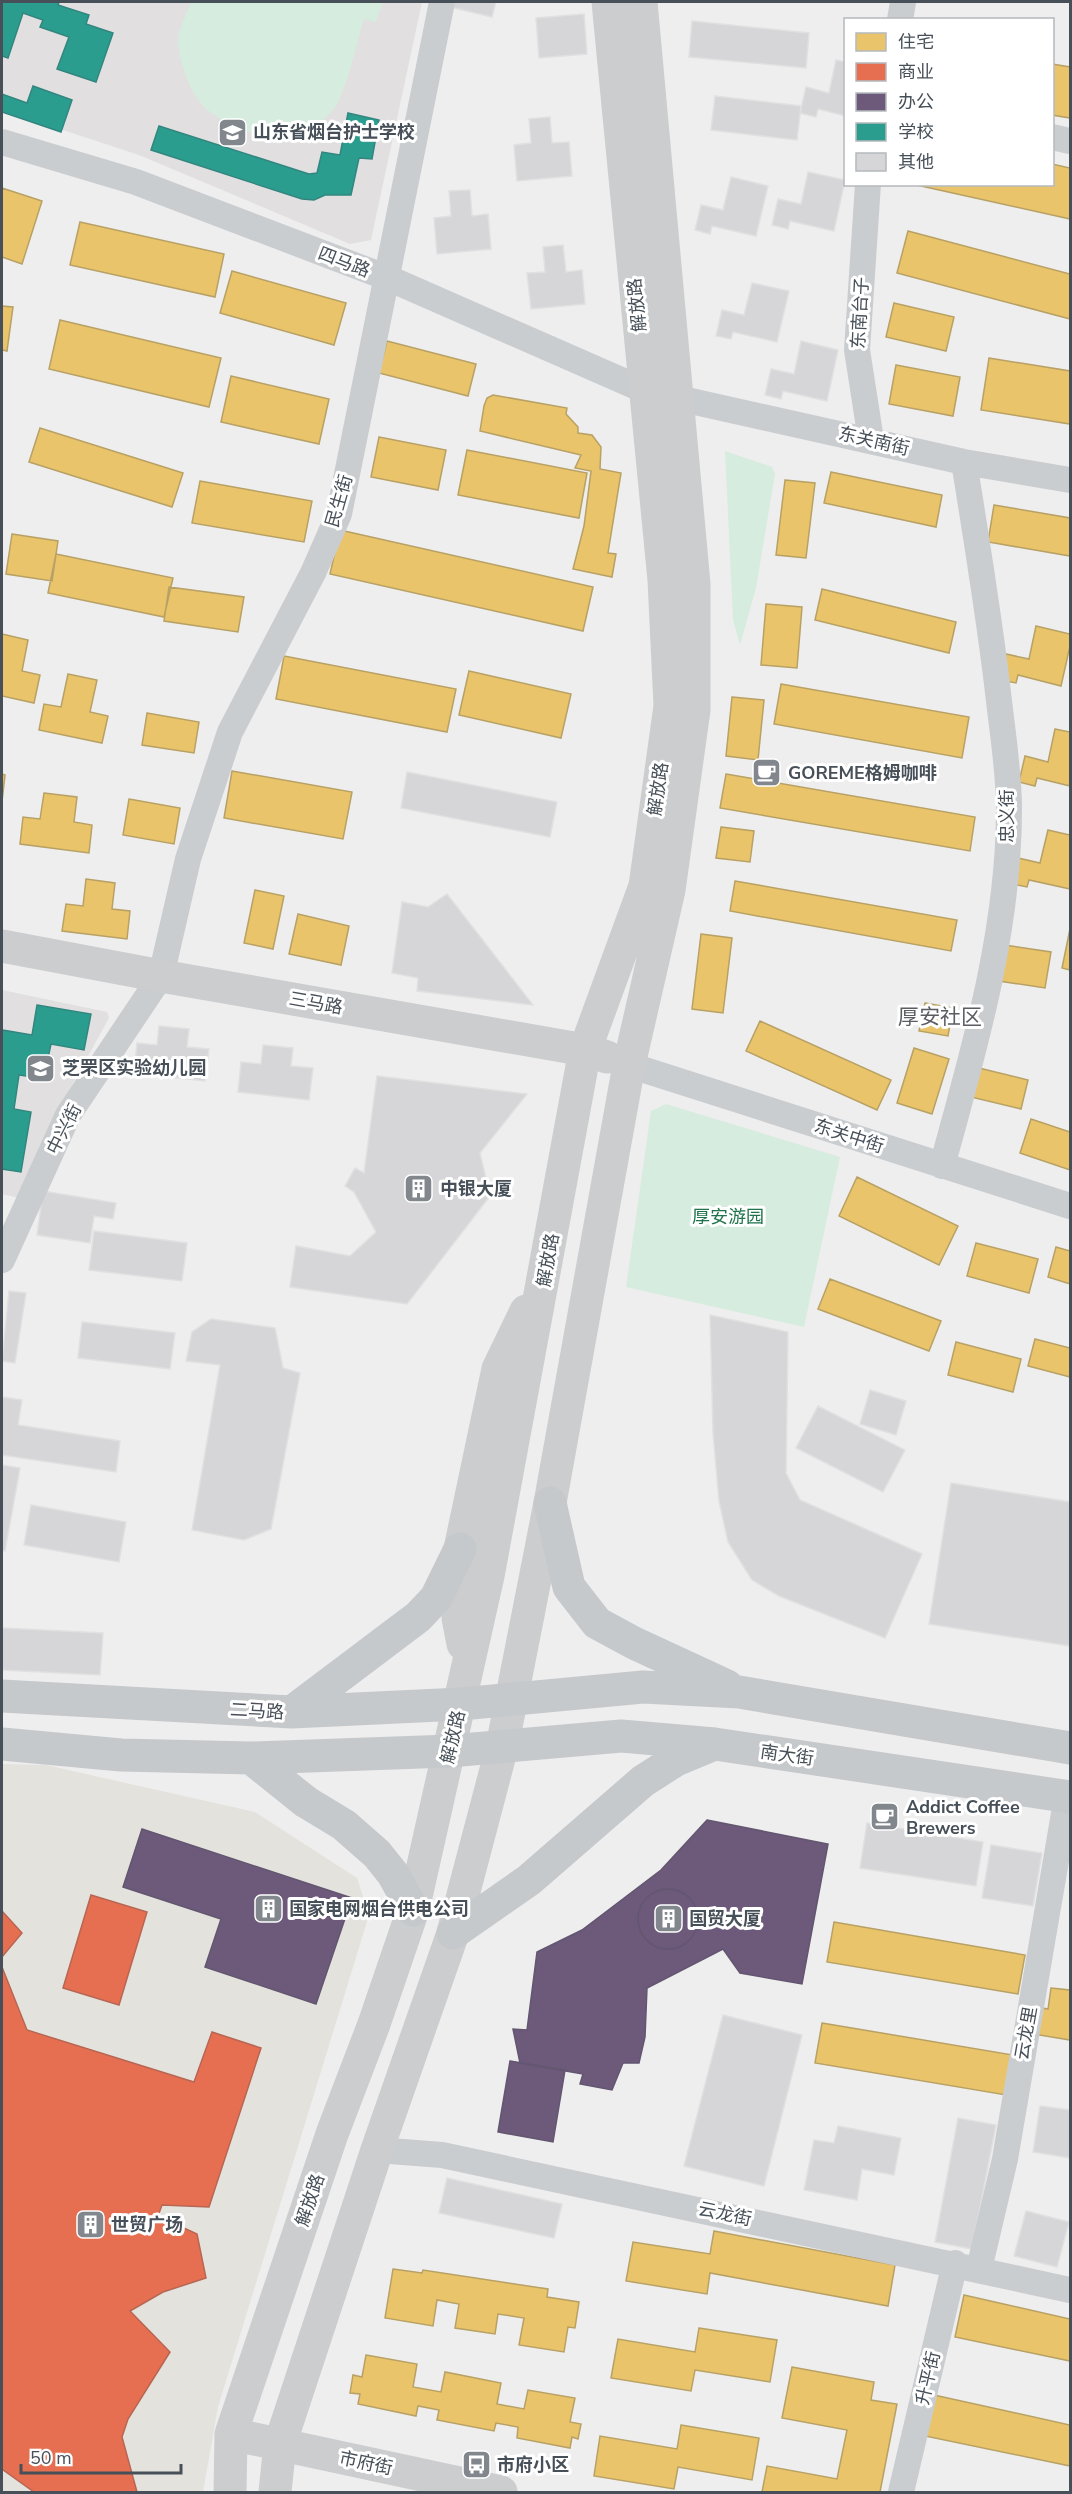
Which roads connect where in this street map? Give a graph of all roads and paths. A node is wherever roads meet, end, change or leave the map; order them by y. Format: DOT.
graph roads {
  1 [pos="442,2"];
  2 [pos="608,2"];
  3 [pos="641,2"];
  4 [pos="903,2"];
  5 [pos="900,18"];
  6 [pos="1054,137"];
  7 [pos="1071,141"];
  8 [pos="2,142"];
  9 [pos="868,186"];
  10 [pos="388,278"];
  11 [pos="646,391"];
  12 [pos="679,398"];
  13 [pos="871,440"];
  14 [pos="964,462"];
  15 [pos="1071,480"];
  16 [pos="2,946"];
  17 [pos="160,976"];
  18 [pos="585,1050"];
  19 [pos="629,1065"];
  20 [pos="942,1166"];
  21 [pos="1071,1206"];
  22 [pos="2,1260"];
  23 [pos="545,1275"];
  24 [pos="550,1503"];
  25 [pos="460,1549"];
  26 [pos="467,1669"];
  27 [pos="739,1692"];
  28 [pos="2,1696"];
  29 [pos="512,1698"];
  30 [pos="461,1704"];
  31 [pos="292,1712"];
  32 [pos="2,1744"];
  33 [pos="715,1744"];
  34 [pos="502,1747"];
  35 [pos="1071,1748"];
  36 [pos="450,1751"];
  37 [pos="252,1758"];
  38 [pos="1069,1797"];
  39 [pos="413,1910"];
  40 [pos="453,1933"];
  41 [pos="376,2150"];
  42 [pos="955,2263"];
  43 [pos="979,2269"];
  44 [pos="1071,2290"];
  45 [pos="231,2434"];
  46 [pos="280,2445"];
  47 [pos="230,2493"];
  48 [pos="275,2493"];
  49 [pos="501,2493"];
  50 [pos="901,2493"];
  1 -- 10 [label="street, 民生街"];
  2 -- 11 [label="main road, 解放路"];
  3 -- 12 [label="main road, 解放路"];
  4 -- 5 [label="street"];
  6 -- 7 [label="street"];
  8 -- 10 [label="street, 四马路"];
  9 -- 13 [label="street, 东南台子"];
  10 -- 11 [label="street, 四马路"];
  10 -- 17 [label="street, 民生街"];
  11 -- 12 [label="street, 四马路"];
  11 -- 18 [label="main road, 解放路"];
  12 -- 13 [label="street, 东关南街"];
  12 -- 19 [label="main road, 解放路"];
  13 -- 14 [label="street, 东关南街"];
  14 -- 15 [label="street, 东关南街"];
  14 -- 20 [label="street, 忠义街"];
  16 -- 17 [label="main road, 三马路"];
  17 -- 18 [label="main road, 三马路"];
  17 -- 22 [label="street, 中兴街"];
  18 -- 19 [label="main road, 三马路"];
  18 -- 23 [label="main road, 解放路"];
  19 -- 20 [label="street, 东关中街"];
  19 -- 24 [label="main road, 解放路"];
  20 -- 21 [label="street, 东关中街"];
  23 -- 25 [label="main road"];
  23 -- 26 [label="main road, 解放路"];
  24 -- 27 [label="main road"];
  24 -- 29 [label="main road, 解放路"];
  25 -- 26 [label="main road"];
  25 -- 31 [label="main road"];
  26 -- 30 [label="main road, 解放路"];
  27 -- 29 [label="main road"];
  27 -- 35 [label="main road"];
  28 -- 31 [label="main road, 二马路"];
  29 -- 30 [label="main road, 二马路"];
  29 -- 34 [label="main road, 解放路"];
  30 -- 31 [label="main road, 二马路"];
  30 -- 36 [label="main road, 解放路"];
  32 -- 37 [label="main road"];
  33 -- 34 [label="main road, 南大街"];
  33 -- 38 [label="main road, 南大街"];
  33 -- 40 [label="main road"];
  34 -- 36 [label="main road"];
  34 -- 40 [label="main road, 解放路"];
  36 -- 37 [label="main road"];
  36 -- 39 [label="main road, 解放路"];
  37 -- 39 [label="main road"];
  38 -- 43 [label="street, 云龙里"];
  39 -- 45 [label="main road, 解放路"];
  40 -- 41 [label="main road, 解放路"];
  41 -- 42 [label="street, 云龙街"];
  41 -- 46 [label="main road, 解放路"];
  42 -- 43 [label="street, 云龙街"];
  42 -- 50 [label="street, 升平街"];
  43 -- 44 [label="street, 云龙街"];
  45 -- 46 [label="main road, 市府街"];
  45 -- 47 [label="main road, 解放路"];
  46 -- 48 [label="main road, 解放路"];
  46 -- 49 [label="main road, 市府街"];
}
